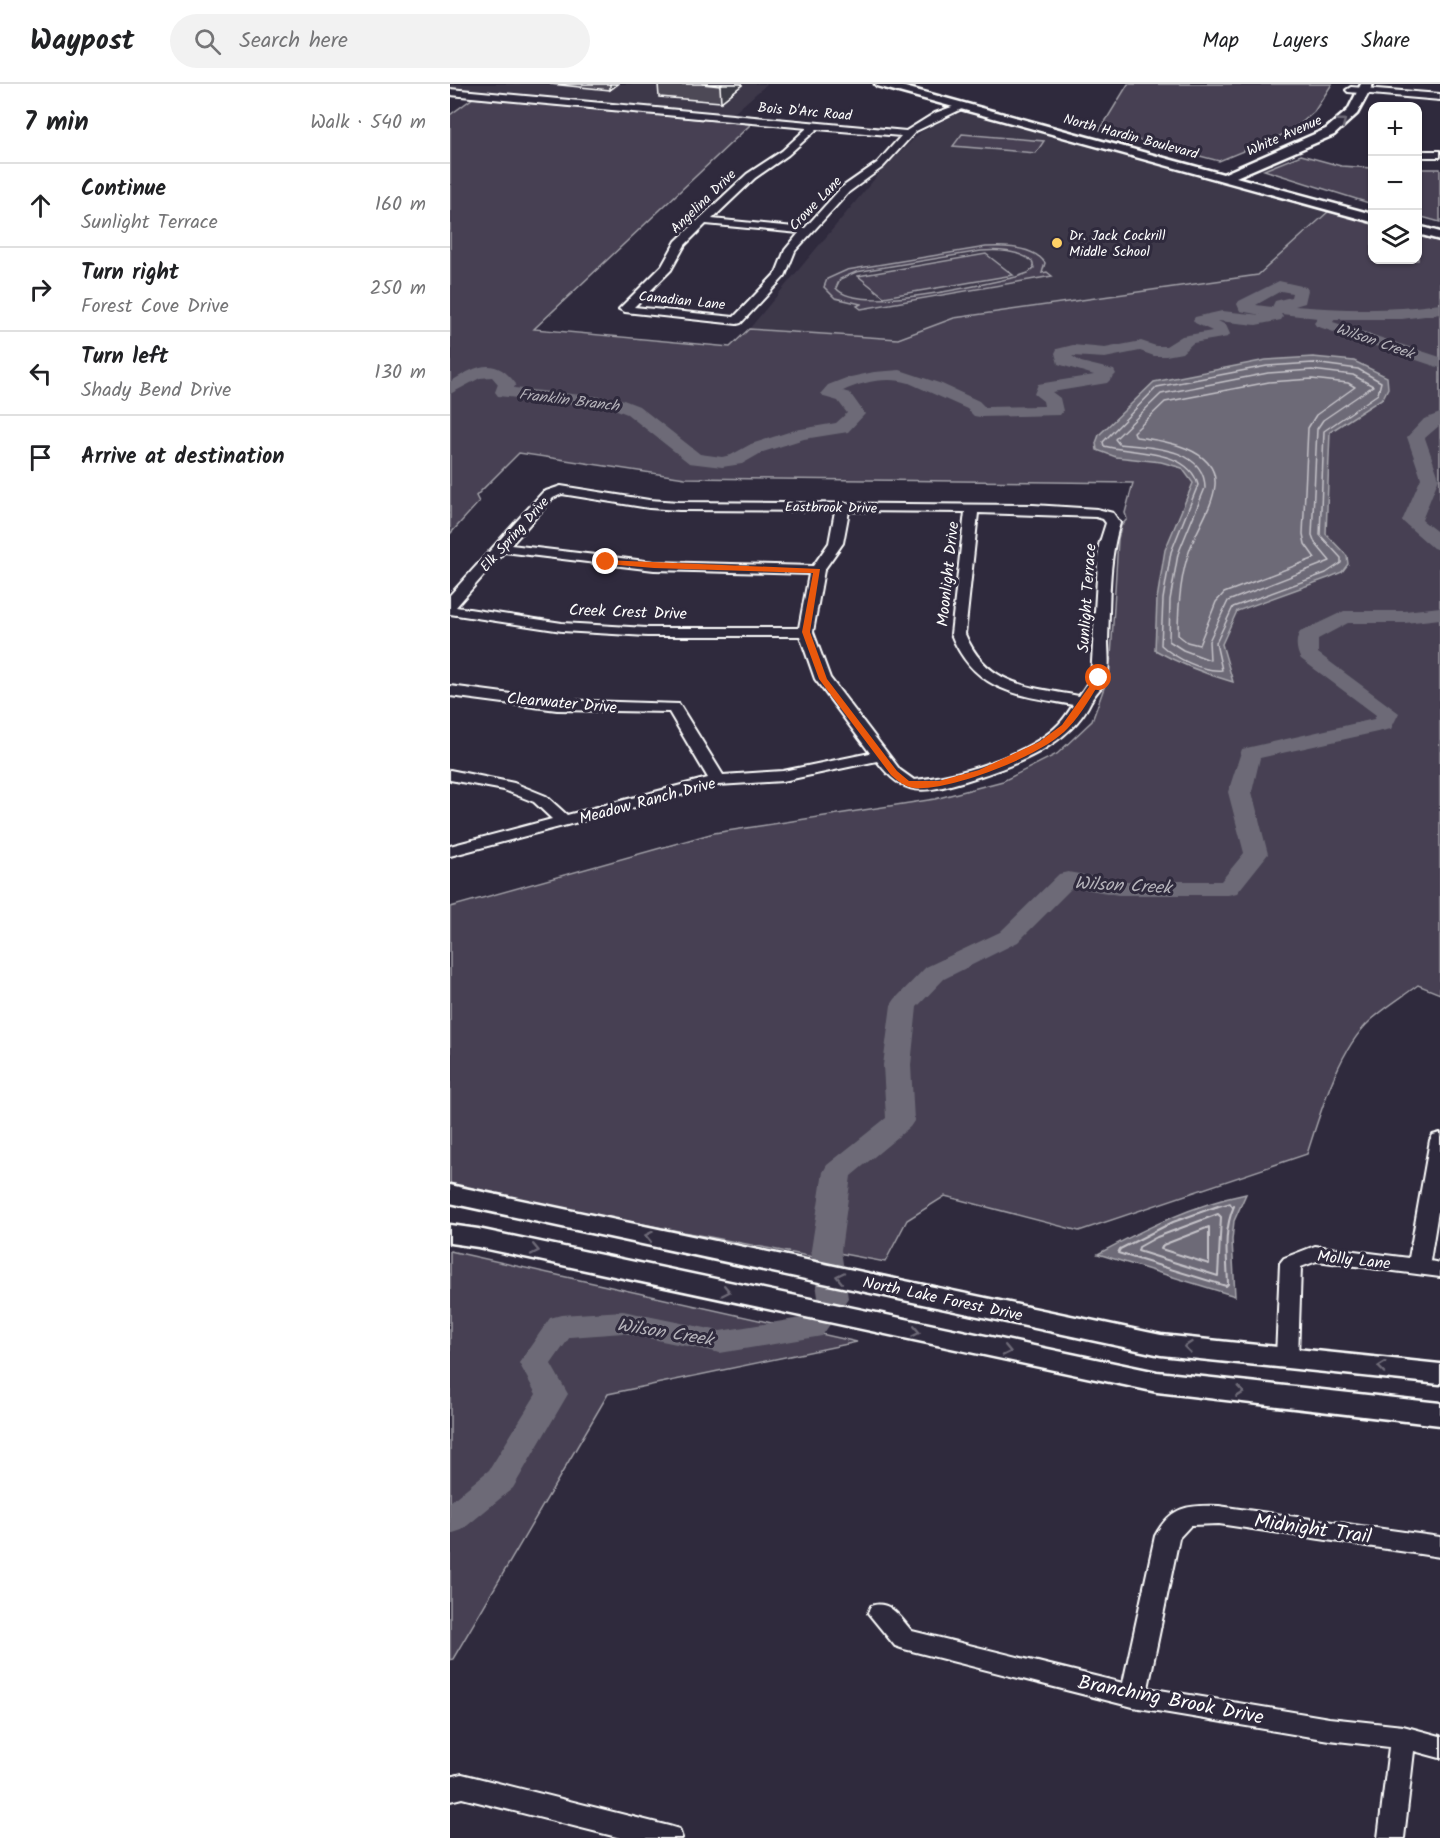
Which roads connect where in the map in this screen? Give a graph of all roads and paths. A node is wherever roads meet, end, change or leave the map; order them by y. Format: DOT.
graph roads {
  1 [pos="881,84"];
  2 [pos="915,84"];
  3 [pos="1425,84"];
  4 [pos="1352,87"];
  5 [pos="1366,88"];
  6 [pos="450,92"];
  7 [pos="1422,96"];
  8 [pos="1440,97"];
  9 [pos="978,101"];
  10 [pos="1420,102"];
  11 [pos="963,106"];
  12 [pos="814,126"];
  13 [pos="907,134"];
  14 [pos="1422,154"];
  15 [pos="1440,154"];
  16 [pos="1240,171"];
  17 [pos="1227,173"];
  18 [pos="1368,206"];
  19 [pos="1368,217"];
  20 [pos="1422,220"];
  21 [pos="705,221"];
  22 [pos="1440,225"];
  23 [pos="808,231"];
  24 [pos="1422,231"];
  25 [pos="1440,236"];
  26 [pos="625,309"];
  27 [pos="737,321"];
  28 [pos="554,491"];
  29 [pos="843,507"];
  30 [pos="972,508"];
  31 [pos="1108,516"];
  32 [pos="502,548"];
  33 [pos="818,570"];
  34 [pos="450,604"];
  35 [pos="450,610"];
  36 [pos="806,632"];
  37 [pos="450,691"];
  38 [pos="1084,702"];
  39 [pos="881,755"];
  40 [pos="450,775"];
  41 [pos="718,780"];
  42 [pos="566,822"];
  43 [pos="450,851"];
  44 [pos="1440,1140"];
  45 [pos="450,1194"];
  46 [pos="450,1234"];
  47 [pos="1418,1267"];
  48 [pos="1440,1270"];
  49 [pos="1287,1357"];
  50 [pos="1440,1374"];
  51 [pos="1440,1414"];
  52 [pos="1440,1547"];
  53 [pos="880,1613"];
  54 [pos="1133,1696"];
  55 [pos="1402,1737"];
  56 [pos="1440,1747"];
  57 [pos="450,1788"];
  58 [pos="669,1838"];
  59 [pos="1391,1838"];
  1 -- 11 [label="main road, North Hardin Boulevard"];
  2 -- 9 [label="main road, North Hardin Boulevard"];
  3 -- 7 [label="street"];
  4 -- 5 [label="street"];
  4 -- 17 [label="main road"];
  5 -- 7 [label="street"];
  16 -- 5 [label="main road, White Avenue, one-way"];
  6 -- 12 [label="street, Bois D'Arc Road"];
  7 -- 8 [label="street"];
  7 -- 10 [label="street"];
  9 -- 11 [label="main road"];
  9 -- 17 [label="main road, North Hardin Boulevard"];
  11 -- 13 [label="street, Crowe Lane"];
  11 -- 17 [label="main road, North Hardin Boulevard"];
  12 -- 13 [label="street, Bois D'Arc Road"];
  12 -- 21 [label="street, Angelina Drive"];
  13 -- 23 [label="street, Crowe Lane"];
  14 -- 15 [label="street"];
  16 -- 17 [label="main road, White Avenue"];
  16 -- 18 [label="main road"];
  17 -- 19 [label="main road, North Hardin Boulevard"];
  20 -- 22 [label="main road"];
  21 -- 23 [label="street"];
  21 -- 26 [label="street, Angelina Drive"];
  23 -- 27 [label="street, Crowe Lane"];
  24 -- 25 [label="main road"];
  26 -- 27 [label="street, Canadian Lane"];
  28 -- 29 [label="street, Eastbrook Drive"];
  28 -- 32 [label="street, Elk Spring Drive"];
  29 -- 30 [label="street, Eastbrook Drive"];
  29 -- 33 [label="street"];
  30 -- 31 [label="street, Eastbrook Drive"];
  30 -- 38 [label="street, Moonlight Drive"];
  31 -- 38 [label="street, Sunlight Terrace"];
  32 -- 33 [label="street"];
  32 -- 34 [label="street, Elk Spring Drive"];
  33 -- 36 [label="street"];
  35 -- 36 [label="street, Creek Crest Drive"];
  36 -- 39 [label="street"];
  37 -- 41 [label="street, Clearwater Drive"];
  38 -- 39 [label="street, Sunlight Terrace"];
  39 -- 41 [label="street, Meadow Ranch Drive"];
  40 -- 42 [label="street"];
  41 -- 42 [label="street, Meadow Ranch Drive"];
  42 -- 43 [label="street, Meadow Ranch Drive"];
  44 -- 47 [label="street"];
  49 -- 45 [label="main road, North Lake Forest Drive, one-way"];
  46 -- 51 [label="main road, one-way"];
  47 -- 48 [label="street, Molly Lane"];
  47 -- 49 [label="street, Molly Lane"];
  50 -- 49 [label="main road, North Lake Forest Drive, one-way"];
  52 -- 54 [label="street, Midnight Trail"];
  53 -- 54 [label="street, Branching Brook Drive"];
  54 -- 55 [label="street, Branching Brook Drive"];
  55 -- 56 [label="street, Branching Brook Drive"];
  55 -- 59 [label="street"];
  57 -- 58 [label="street"];
}
